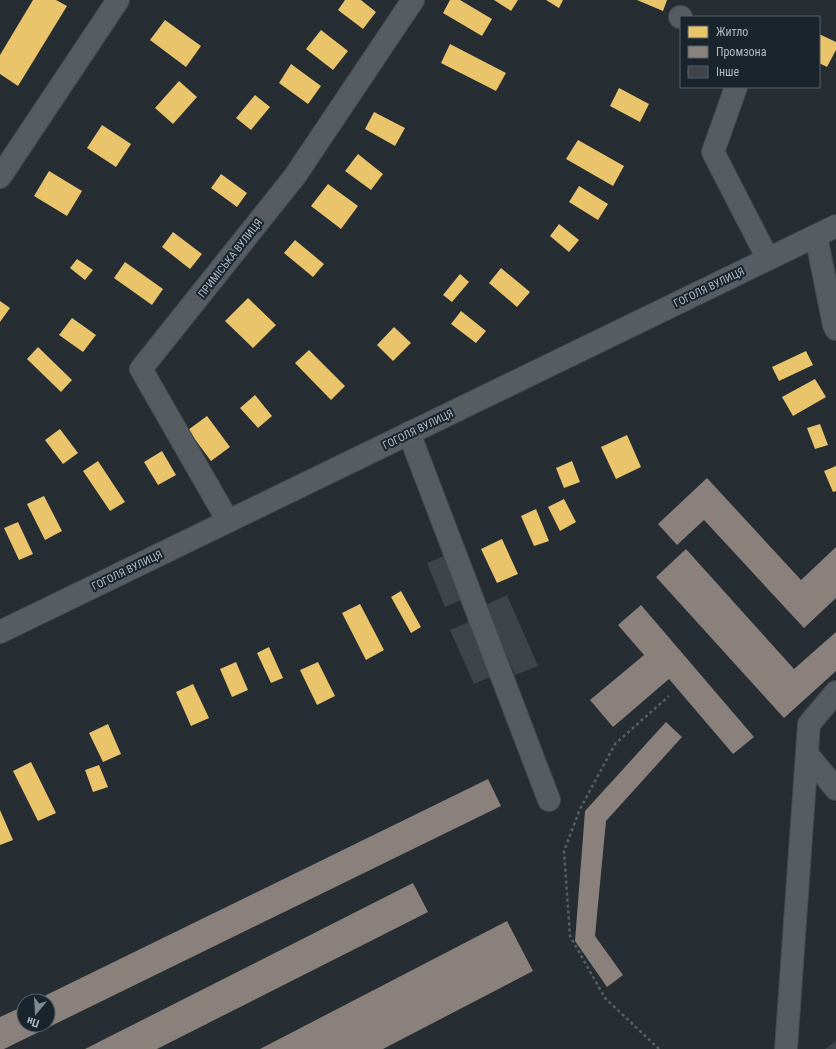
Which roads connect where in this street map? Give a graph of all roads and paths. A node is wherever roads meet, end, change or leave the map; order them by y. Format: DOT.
graph roads {
  1 [pos="118,0"];
  2 [pos="413,0"];
  3 [pos="736,88"];
  4 [pos="0,177"];
  5 [pos="836,226"];
  6 [pos="816,236"];
  7 [pos="768,259"];
  8 [pos="836,329"];
  9 [pos="409,433"];
  10 [pos="228,521"];
  11 [pos="0,632"];
  12 [pos="836,692"];
  13 [pos="669,696"];
  14 [pos="807,754"];
  15 [pos="836,789"];
  16 [pos="549,800"];
  17 [pos="659,1049"];
  18 [pos="786,1049"];
  1 -- 4 [label="street"];
  2 -- 10 [label="street, ПРИМІСЬКА ВУЛИЦЯ"];
  3 -- 7 [label="street"];
  5 -- 6 [label="main road, ГОГОЛЯ ВУЛИЦЯ"];
  6 -- 7 [label="main road, ГОГОЛЯ ВУЛИЦЯ"];
  6 -- 8 [label="street"];
  7 -- 9 [label="main road, ГОГОЛЯ ВУЛИЦЯ"];
  9 -- 10 [label="main road, ГОГОЛЯ ВУЛИЦЯ"];
  9 -- 16 [label="street"];
  10 -- 11 [label="main road, ГОГОЛЯ ВУЛИЦЯ"];
  12 -- 14 [label="street"];
  13 -- 17 [label="path"];
  14 -- 15 [label="street"];
  14 -- 18 [label="street"];
}
